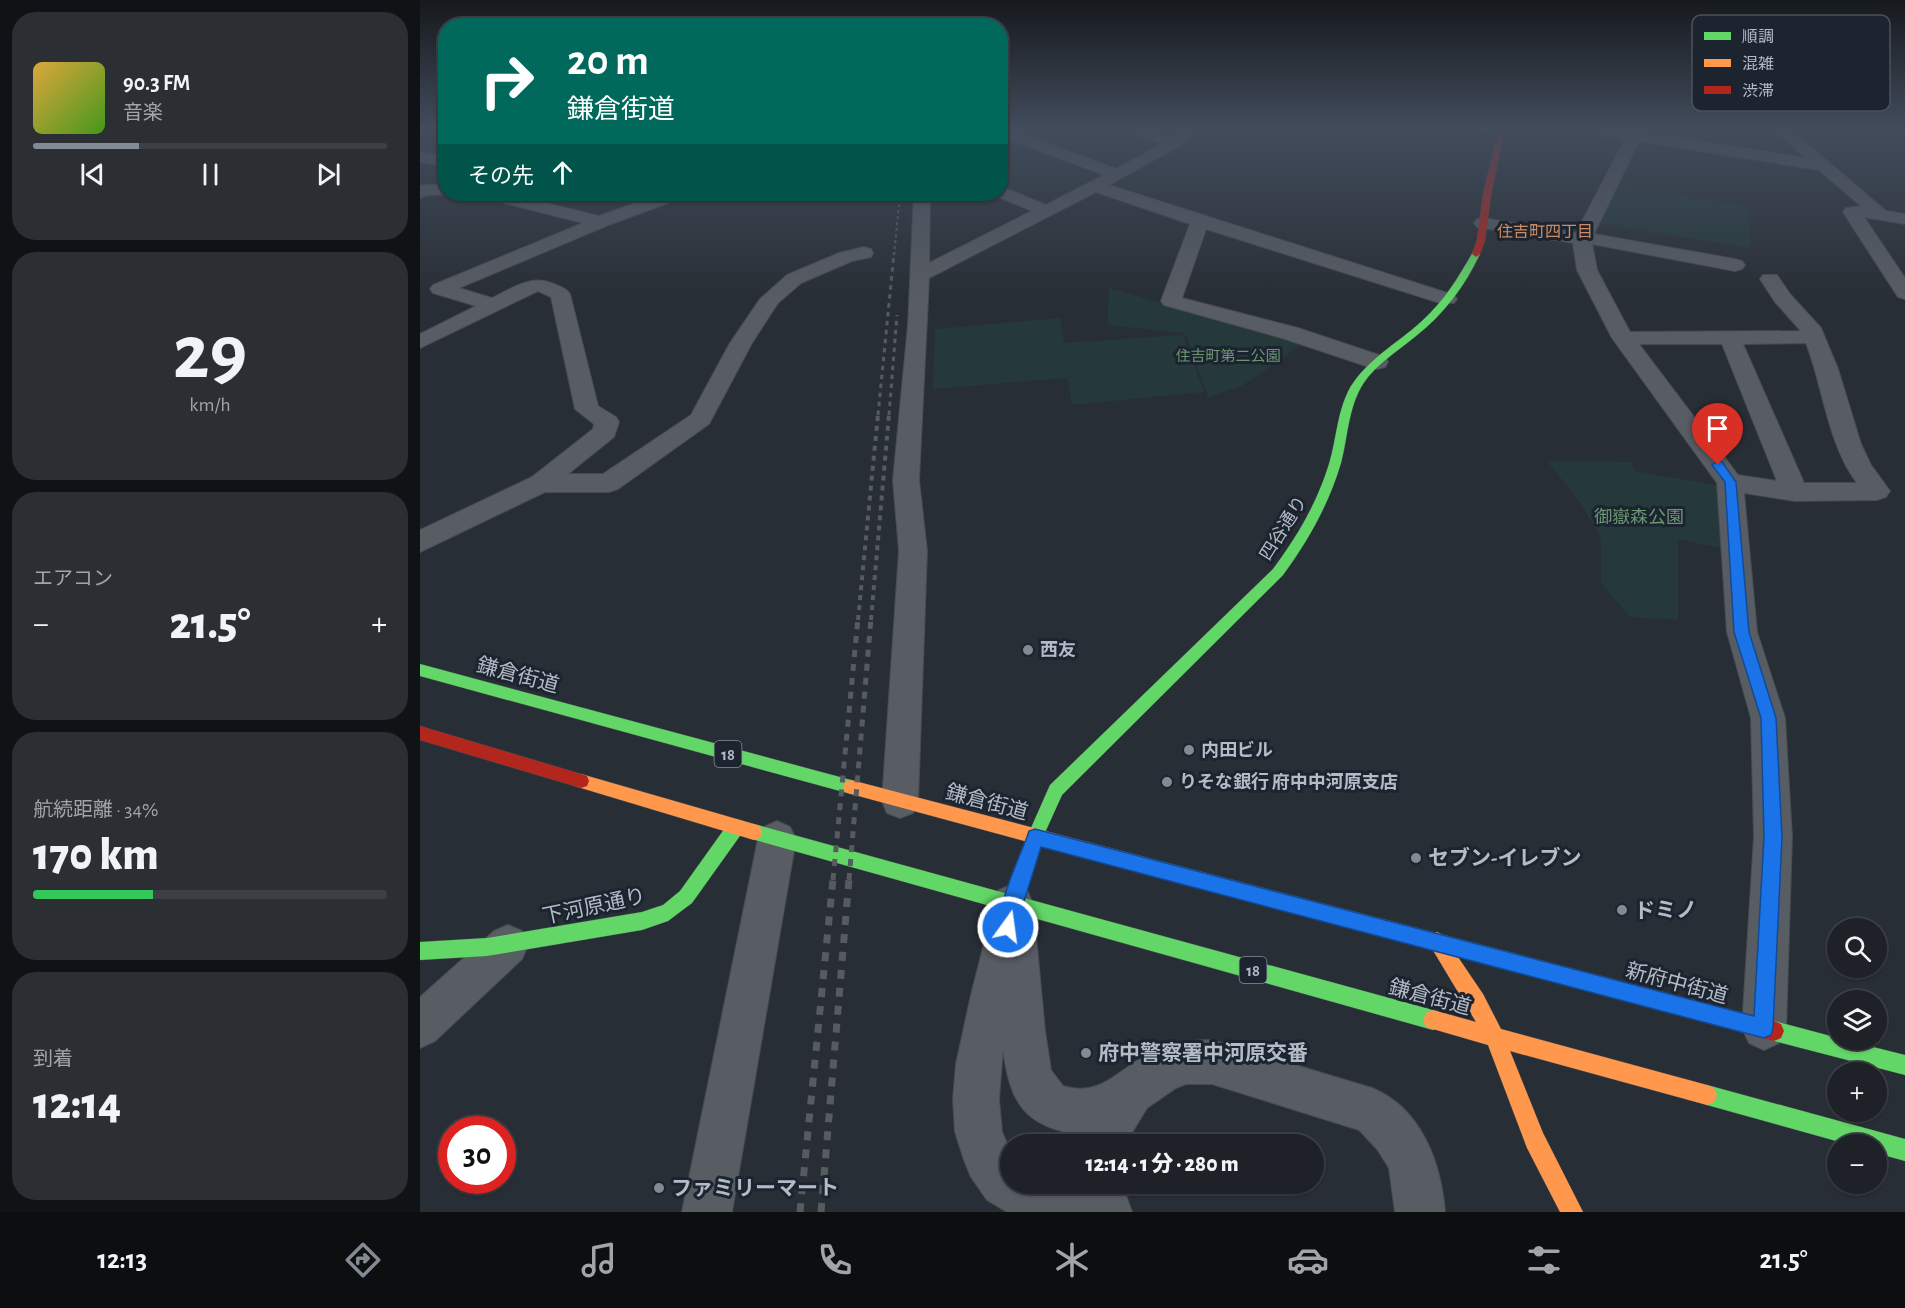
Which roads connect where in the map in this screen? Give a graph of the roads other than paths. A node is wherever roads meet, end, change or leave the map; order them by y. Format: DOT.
graph roads {
  1 [pos="1098,185"];
  2 [pos="1490,185"];
  3 [pos="1610,185"];
  4 [pos="1844,185"];
  5 [pos="1095,186"];
  6 [pos="438,190"];
  7 [pos="420,193"];
  8 [pos="1008,194"];
  9 [pos="518,201"];
  10 [pos="656,201"];
  11 [pos="922,201"];
  12 [pos="1046,211"];
  13 [pos="1880,214"];
  14 [pos="1905,219"];
  15 [pos="1200,221"];
  16 [pos="600,222"];
  17 [pos="1483,223"];
  18 [pos="1582,238"];
  19 [pos="864,253"];
  20 [pos="1735,265"];
  21 [pos="920,275"];
  22 [pos="1770,279"];
  23 [pos="1905,293"];
  24 [pos="1447,299"];
  25 [pos="494,305"];
  26 [pos="1812,337"];
  27 [pos="1623,338"];
  28 [pos="1730,338"];
  29 [pos="420,342"];
  30 [pos="1377,362"];
  31 [pos="1730,482"];
  32 [pos="541,483"];
  33 [pos="1795,492"];
  34 [pos="420,542"];
  35 [pos="420,670"];
  36 [pos="420,733"];
  37 [pos="900,801"];
  38 [pos="736,827"];
  39 [pos="1035,837"];
  40 [pos="777,839"];
  41 [pos="1012,904"];
  42 [pos="1437,941"];
  43 [pos="508,945"];
  44 [pos="420,951"];
  45 [pos="420,1026"];
  46 [pos="1764,1028"];
  47 [pos="1494,1036"];
  48 [pos="1905,1065"];
  49 [pos="1131,1093"];
  50 [pos="1106,1134"];
  51 [pos="1905,1150"];
  52 [pos="1101,1194"];
  53 [pos="707,1212"];
  54 [pos="1076,1212"];
  55 [pos="1107,1212"];
  56 [pos="1420,1212"];
  57 [pos="1572,1212"];
  1 -- 5 [label="street"];
  2 -- 17 [label="main road, 四谷通り"];
  3 -- 18 [label="street"];
  4 -- 13 [label="street"];
  5 -- 12 [label="street"];
  5 -- 15 [label="street"];
  6 -- 7 [label="street"];
  8 -- 12 [label="street"];
  9 -- 16 [label="street"];
  10 -- 16 [label="street"];
  11 -- 21 [label="street"];
  12 -- 21 [label="street"];
  13 -- 14 [label="street"];
  13 -- 23 [label="street"];
  15 -- 24 [label="street"];
  15 -- 30 [label="street"];
  16 -- 25 [label="street"];
  17 -- 18 [label="street"];
  17 -- 24 [label="main road, 四谷通り"];
  18 -- 20 [label="street"];
  18 -- 27 [label="street"];
  19 -- 32 [label="street"];
  21 -- 37 [label="street"];
  22 -- 26 [label="street"];
  24 -- 30 [label="main road, 四谷通り"];
  25 -- 29 [label="street"];
  25 -- 32 [label="street"];
  26 -- 28 [label="street"];
  26 -- 33 [label="street"];
  27 -- 28 [label="street"];
  27 -- 31 [label="street"];
  28 -- 33 [label="street"];
  30 -- 39 [label="main road, 四谷通り"];
  31 -- 33 [label="street"];
  31 -- 46 [label="street"];
  32 -- 34 [label="street"];
  35 -- 37 [label="main road, 鎌倉街道 / 18"];
  36 -- 38 [label="main road, 鎌倉街道 / 18"];
  37 -- 39 [label="main road, 鎌倉街道 / 18"];
  38 -- 40 [label="main road, 鎌倉街道 / 18"];
  38 -- 43 [label="main road, 下河原通り"];
  39 -- 41 [label="main road, 四谷通り"];
  39 -- 42 [label="main road, 鎌倉街道 / 18"];
  40 -- 41 [label="main road, 鎌倉街道 / 18"];
  40 -- 53 [label="street"];
  41 -- 47 [label="main road, 鎌倉街道 / 18"];
  41 -- 49 [label="street"];
  41 -- 54 [label="street"];
  42 -- 46 [label="main road, 新府中街道 / 18"];
  42 -- 47 [label="main road, 鎌倉街道"];
  43 -- 44 [label="main road, 下河原通り"];
  43 -- 45 [label="street"];
  46 -- 48 [label="main road, 新府中街道 / 18"];
  47 -- 51 [label="main road, 18"];
  47 -- 57 [label="main road, 鎌倉街道"];
  49 -- 50 [label="street"];
  49 -- 56 [label="street"];
  52 -- 55 [label="street"];
}
